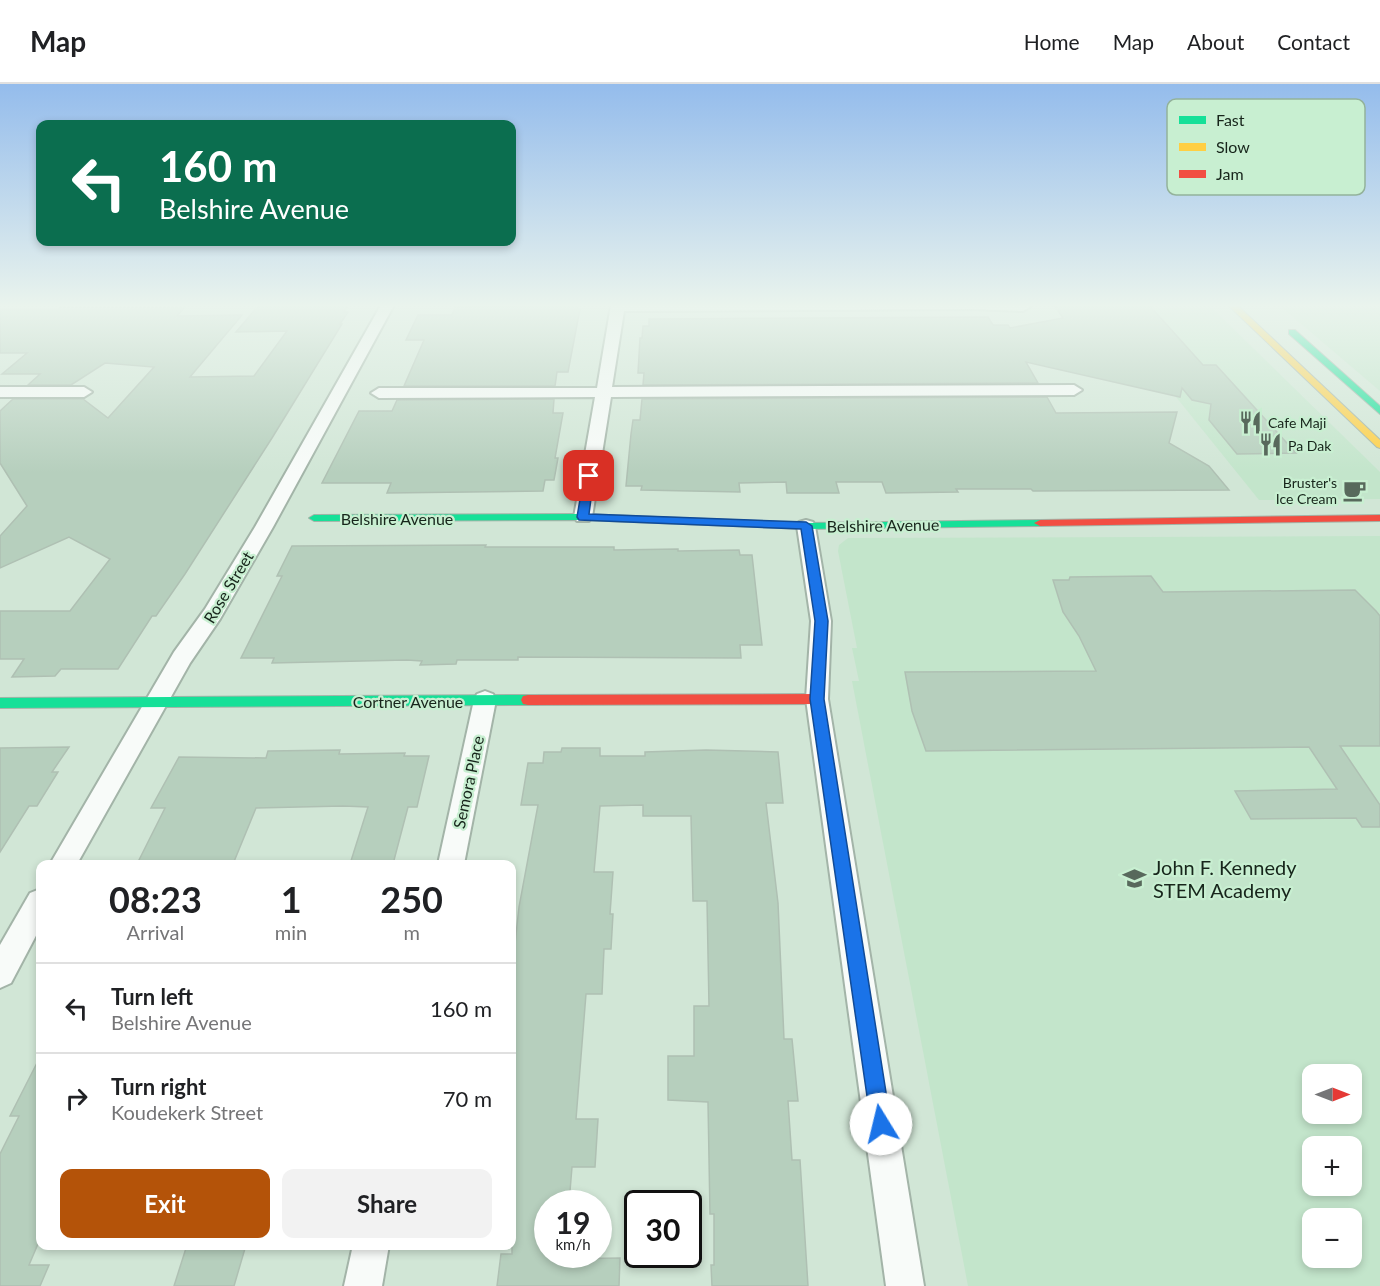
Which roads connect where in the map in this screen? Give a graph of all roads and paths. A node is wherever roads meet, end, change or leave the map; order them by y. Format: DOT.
graph roads {
  1 [pos="357,361"];
  2 [pos="608,361"];
  3 [pos="1291,361"];
  4 [pos="1324,361"];
  5 [pos="1074,390"];
  6 [pos="0,392"];
  7 [pos="84,392"];
  8 [pos="379,393"];
  9 [pos="602,393"];
  10 [pos="1380,411"];
  11 [pos="1380,445"];
  12 [pos="583,517"];
  13 [pos="314,518"];
  14 [pos="1380,518"];
  15 [pos="806,526"];
  16 [pos="817,699"];
  17 [pos="485,700"];
  18 [pos="155,702"];
  19 [pos="0,703"];
  20 [pos="65,860"];
  21 [pos="452,860"];
  22 [pos="36,909"];
  23 [pos="0,973"];
  24 [pos="370,1250"];
  25 [pos="363,1286"];
  26 [pos="905,1286"];
  1 -- 18 [label="street, Rose Street"];
  2 -- 9 [label="street"];
  3 -- 11 [label="street"];
  4 -- 10 [label="street"];
  5 -- 9 [label="street"];
  6 -- 7 [label="street"];
  8 -- 9 [label="street"];
  9 -- 12 [label="street"];
  12 -- 13 [label="street, Belshire Avenue"];
  12 -- 15 [label="street, Belshire Avenue"];
  14 -- 15 [label="street, Belshire Avenue"];
  15 -- 16 [label="street"];
  16 -- 17 [label="street, Cortner Avenue"];
  16 -- 26 [label="street"];
  17 -- 18 [label="street, Cortner Avenue"];
  17 -- 21 [label="street, Semora Place"];
  18 -- 19 [label="street, Cortner Avenue"];
  18 -- 20 [label="street, Rose Street"];
  22 -- 23 [label="street"];
  24 -- 25 [label="street"];
}
